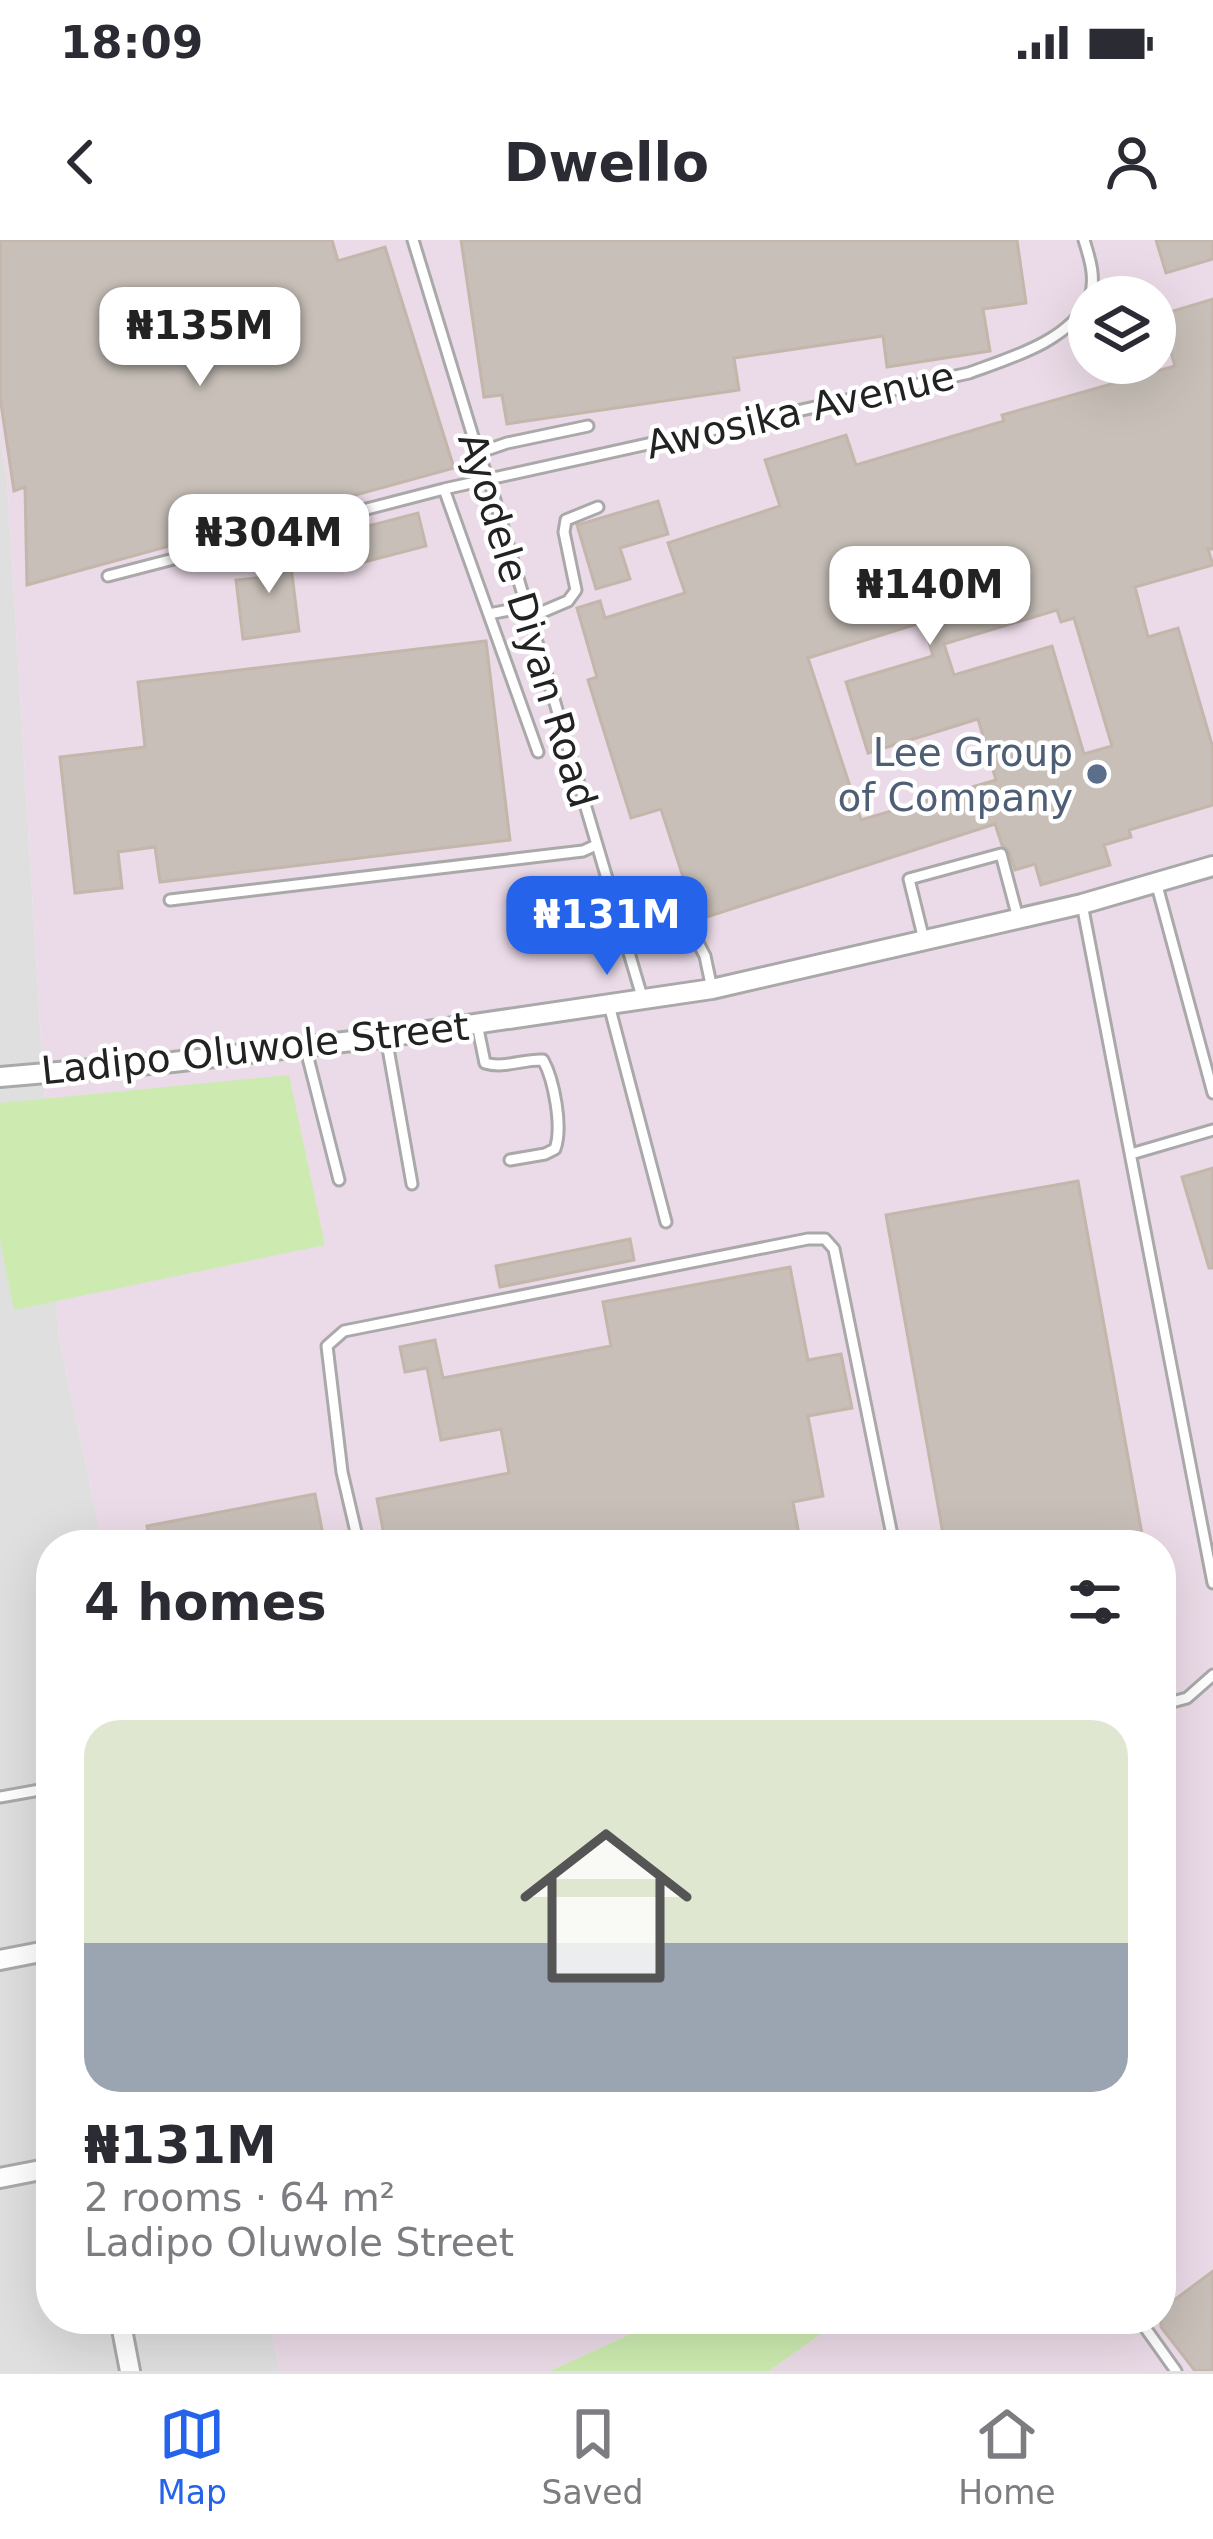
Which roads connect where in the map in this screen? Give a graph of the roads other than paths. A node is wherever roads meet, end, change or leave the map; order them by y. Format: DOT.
graph roads {
  1 [pos="412,240"];
  2 [pos="1084,240"];
  3 [pos="1091,276"];
  4 [pos="1068,324"];
  5 [pos="588,426"];
  6 [pos="478,453"];
  7 [pos="489,480"];
  8 [pos="444,489"];
  9 [pos="598,507"];
  10 [pos="108,576"];
  11 [pos="527,612"];
  12 [pos="490,614"];
  13 [pos="538,752"];
  14 [pos="596,845"];
  15 [pos="1213,866"];
  16 [pos="1156,882"];
  17 [pos="170,900"];
  18 [pos="613,901"];
  19 [pos="1082,904"];
  20 [pos="579,908"];
  21 [pos="1018,918"];
  22 [pos="692,932"];
  23 [pos="924,940"];
  24 [pos="712,989"];
  25 [pos="643,1000"];
  26 [pos="609,1005"];
  27 [pos="477,1024"];
  28 [pos="386,1037"];
  29 [pos="305,1046"];
  30 [pos="0,1077"];
  31 [pos="1213,1093"];
  32 [pos="1213,1130"];
  33 [pos="1130,1154"];
  34 [pos="510,1160"];
  35 [pos="339,1180"];
  36 [pos="412,1184"];
  37 [pos="666,1222"];
  38 [pos="1207,1523"];
  39 [pos="356,1530"];
  40 [pos="891,1530"];
  41 [pos="1213,1583"];
  42 [pos="1213,1675"];
  43 [pos="1176,1701"];
  44 [pos="36,1790"];
  45 [pos="0,1796"];
  46 [pos="36,1953"];
  47 [pos="0,1960"];
  48 [pos="36,2171"];
  49 [pos="0,2178"];
  50 [pos="123,2334"];
  51 [pos="1150,2334"];
  52 [pos="130,2371"];
  53 [pos="1176,2371"];
  1 -- 6 [label="lane, Ayodele Diyan Road"];
  2 -- 3 [label="lane, Awosika Avenue"];
  4 -- 7 [label="lane, Awosika Avenue"];
  5 -- 6 [label="lane"];
  6 -- 7 [label="lane, Ayodele Diyan Road"];
  7 -- 8 [label="lane, Awosika Avenue"];
  7 -- 11 [label="lane, Ayodele Diyan Road"];
  8 -- 10 [label="lane, Awosika Avenue"];
  8 -- 12 [label="lane"];
  9 -- 11 [label="lane"];
  11 -- 12 [label="lane"];
  11 -- 14 [label="lane, Ayodele Diyan Road"];
  12 -- 13 [label="lane"];
  14 -- 17 [label="lane"];
  14 -- 18 [label="lane, Ayodele Diyan Road"];
  15 -- 16 [label="street, Ladipo Oluwole Street"];
  16 -- 19 [label="street, Ladipo Oluwole Street"];
  16 -- 31 [label="lane"];
  18 -- 20 [label="lane"];
  18 -- 25 [label="lane, Ayodele Diyan Road"];
  19 -- 21 [label="street, Ladipo Oluwole Street"];
  19 -- 33 [label="lane"];
  21 -- 23 [label="street, Ladipo Oluwole Street"];
  21 -- 23 [label="lane"];
  22 -- 24 [label="lane"];
  23 -- 24 [label="street, Ladipo Oluwole Street"];
  24 -- 25 [label="street, Ladipo Oluwole Street"];
  25 -- 26 [label="street, Ladipo Oluwole Street"];
  26 -- 27 [label="street, Ladipo Oluwole Street"];
  26 -- 37 [label="lane"];
  27 -- 28 [label="street, Ladipo Oluwole Street"];
  27 -- 34 [label="lane"];
  28 -- 29 [label="street, Ladipo Oluwole Street"];
  28 -- 36 [label="lane"];
  29 -- 30 [label="street, Ladipo Oluwole Street"];
  29 -- 35 [label="lane"];
  32 -- 33 [label="lane"];
  33 -- 38 [label="lane"];
  38 -- 41 [label="lane"];
  39 -- 40 [label="lane"];
  42 -- 43 [label="lane"];
  44 -- 45 [label="lane"];
  46 -- 47 [label="street"];
  48 -- 49 [label="street"];
  50 -- 52 [label="street"];
  51 -- 53 [label="lane"];
}
